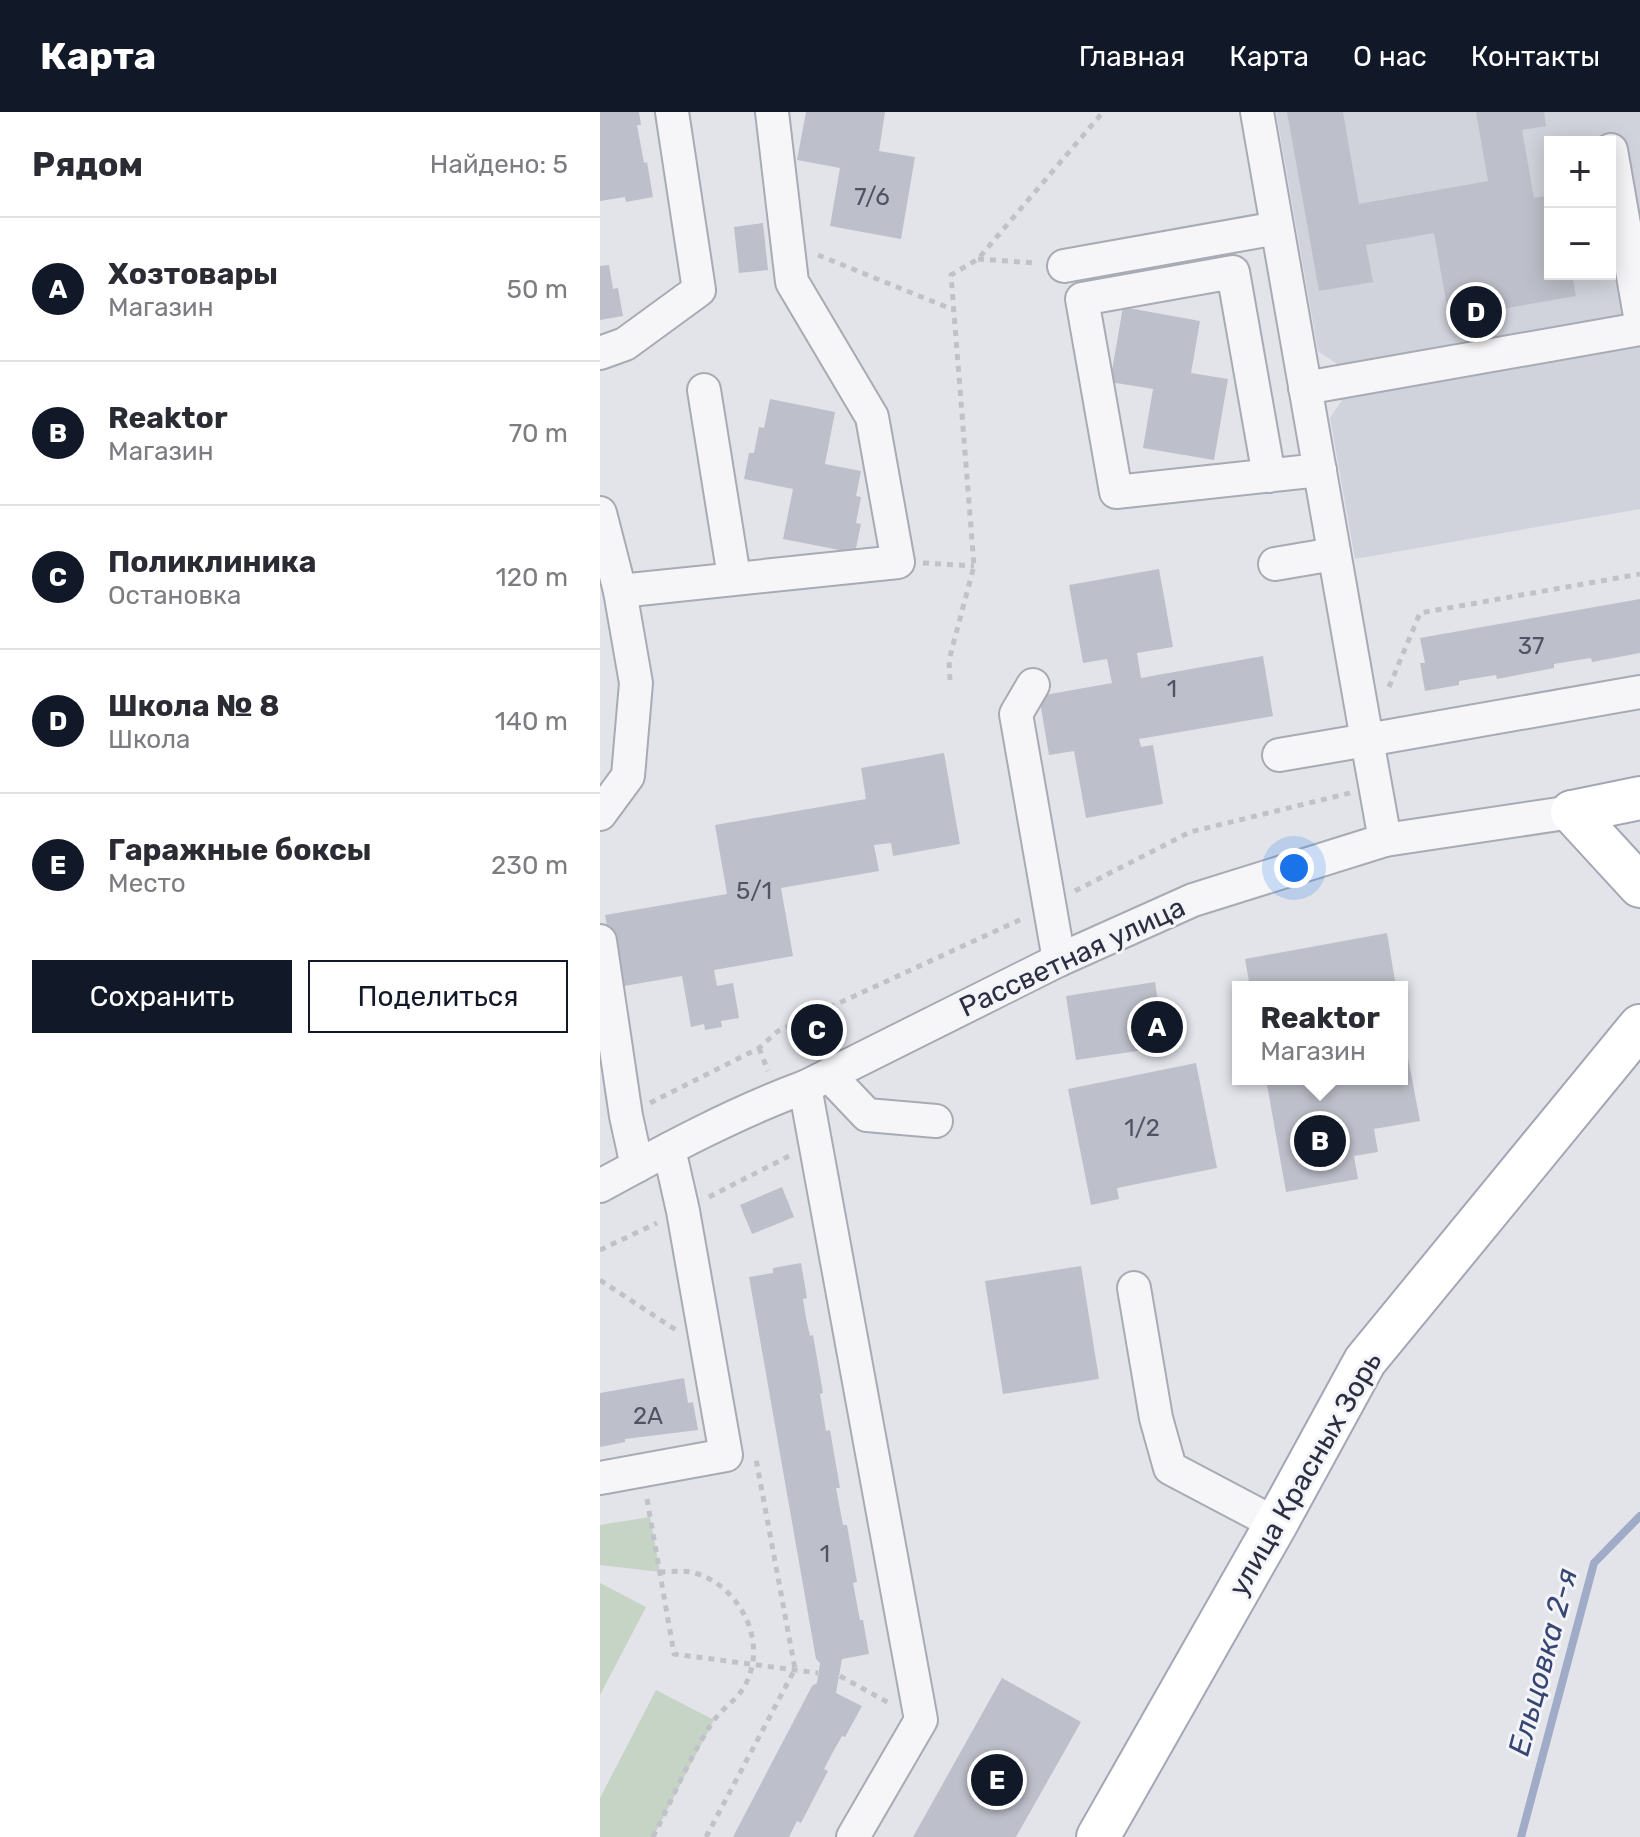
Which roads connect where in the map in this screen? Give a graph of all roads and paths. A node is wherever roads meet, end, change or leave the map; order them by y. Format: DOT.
graph roads {
  1 [pos="672,112"];
  2 [pos="772,112"];
  3 [pos="1103,112"];
  4 [pos="1257,112"];
  5 [pos="1616,179"];
  6 [pos="1277,228"];
  7 [pos="787,242"];
  8 [pos="978,259"];
  9 [pos="1064,266"];
  10 [pos="954,310"];
  11 [pos="1640,316"];
  12 [pos="1640,329"];
  13 [pos="600,353"];
  14 [pos="1305,388"];
  15 [pos="704,390"];
  16 [pos="1320,470"];
  17 [pos="1269,476"];
  18 [pos="600,513"];
  19 [pos="1334,554"];
  20 [pos="898,562"];
  21 [pos="1275,564"];
  22 [pos="974,566"];
  23 [pos="1640,574"];
  24 [pos="734,577"];
  25 [pos="620,591"];
  26 [pos="950,680"];
  27 [pos="1033,685"];
  28 [pos="1640,692"];
  29 [pos="1367,740"];
  30 [pos="1279,755"];
  31 [pos="1375,786"];
  32 [pos="1640,798"];
  33 [pos="1572,812"];
  34 [pos="600,814"];
  35 [pos="1385,840"];
  36 [pos="1640,886"];
  37 [pos="1050,905"];
  38 [pos="600,941"];
  39 [pos="1059,960"];
  40 [pos="1640,1026"];
  41 [pos="817,1081"];
  42 [pos="626,1116"];
  43 [pos="936,1121"];
  44 [pos="669,1149"];
  45 [pos="637,1166"];
  46 [pos="600,1186"];
  47 [pos="600,1280"];
  48 [pos="1134,1288"];
  49 [pos="707,1351"];
  50 [pos="754,1449"];
  51 [pos="642,1470"];
  52 [pos="600,1478"];
  53 [pos="1276,1524"];
  54 [pos="660,1572"];
  55 [pos="752,1664"];
  56 [pos="795,1669"];
  57 [pos="818,1673"];
  58 [pos="840,1676"];
  59 [pos="921,1720"];
  60 [pos="653,1837"];
  61 [pos="706,1837"];
  62 [pos="853,1837"];
  63 [pos="1098,1837"];
  1 -- 13 [label="street"];
  2 -- 7 [label="street"];
  3 -- 8 [label="path"];
  4 -- 6 [label="street"];
  5 -- 11 [label="street"];
  6 -- 9 [label="street"];
  6 -- 14 [label="street"];
  7 -- 10 [label="path"];
  7 -- 20 [label="street"];
  8 -- 9 [label="path"];
  8 -- 10 [label="path"];
  10 -- 22 [label="path"];
  12 -- 14 [label="street"];
  14 -- 16 [label="street"];
  15 -- 24 [label="street"];
  16 -- 17 [label="street"];
  16 -- 19 [label="street"];
  17 -- 17 [label="street"];
  18 -- 25 [label="street"];
  19 -- 21 [label="street"];
  19 -- 29 [label="street"];
  20 -- 22 [label="path"];
  20 -- 24 [label="street"];
  22 -- 26 [label="path"];
  23 -- 29 [label="path"];
  24 -- 25 [label="street"];
  25 -- 34 [label="street"];
  27 -- 37 [label="street"];
  28 -- 29 [label="street"];
  29 -- 30 [label="street"];
  29 -- 31 [label="street"];
  31 -- 35 [label="street"];
  31 -- 37 [label="path"];
  32 -- 33 [label="main road"];
  33 -- 35 [label="street, Рассветная улица"];
  33 -- 36 [label="main road"];
  35 -- 39 [label="street, Рассветная улица"];
  37 -- 39 [label="street"];
  37 -- 42 [label="path"];
  38 -- 42 [label="street"];
  39 -- 41 [label="street, Рассветная улица"];
  40 -- 53 [label="main road, улица Красных Зорь"];
  41 -- 43 [label="street"];
  41 -- 44 [label="street, Рассветная улица"];
  41 -- 59 [label="street"];
  42 -- 45 [label="street"];
  44 -- 45 [label="street, Рассветная улица"];
  44 -- 49 [label="street"];
  45 -- 46 [label="street, Рассветная улица"];
  47 -- 49 [label="path"];
  48 -- 53 [label="street"];
  49 -- 51 [label="street"];
  50 -- 56 [label="path"];
  51 -- 52 [label="street"];
  51 -- 54 [label="path"];
  53 -- 63 [label="main road, улица Красных Зорь"];
  54 -- 55 [label="path"];
  54 -- 55 [label="path"];
  55 -- 56 [label="path"];
  55 -- 60 [label="path"];
  56 -- 57 [label="path"];
  56 -- 61 [label="path"];
  58 -- 59 [label="path"];
  59 -- 62 [label="street"];
}
